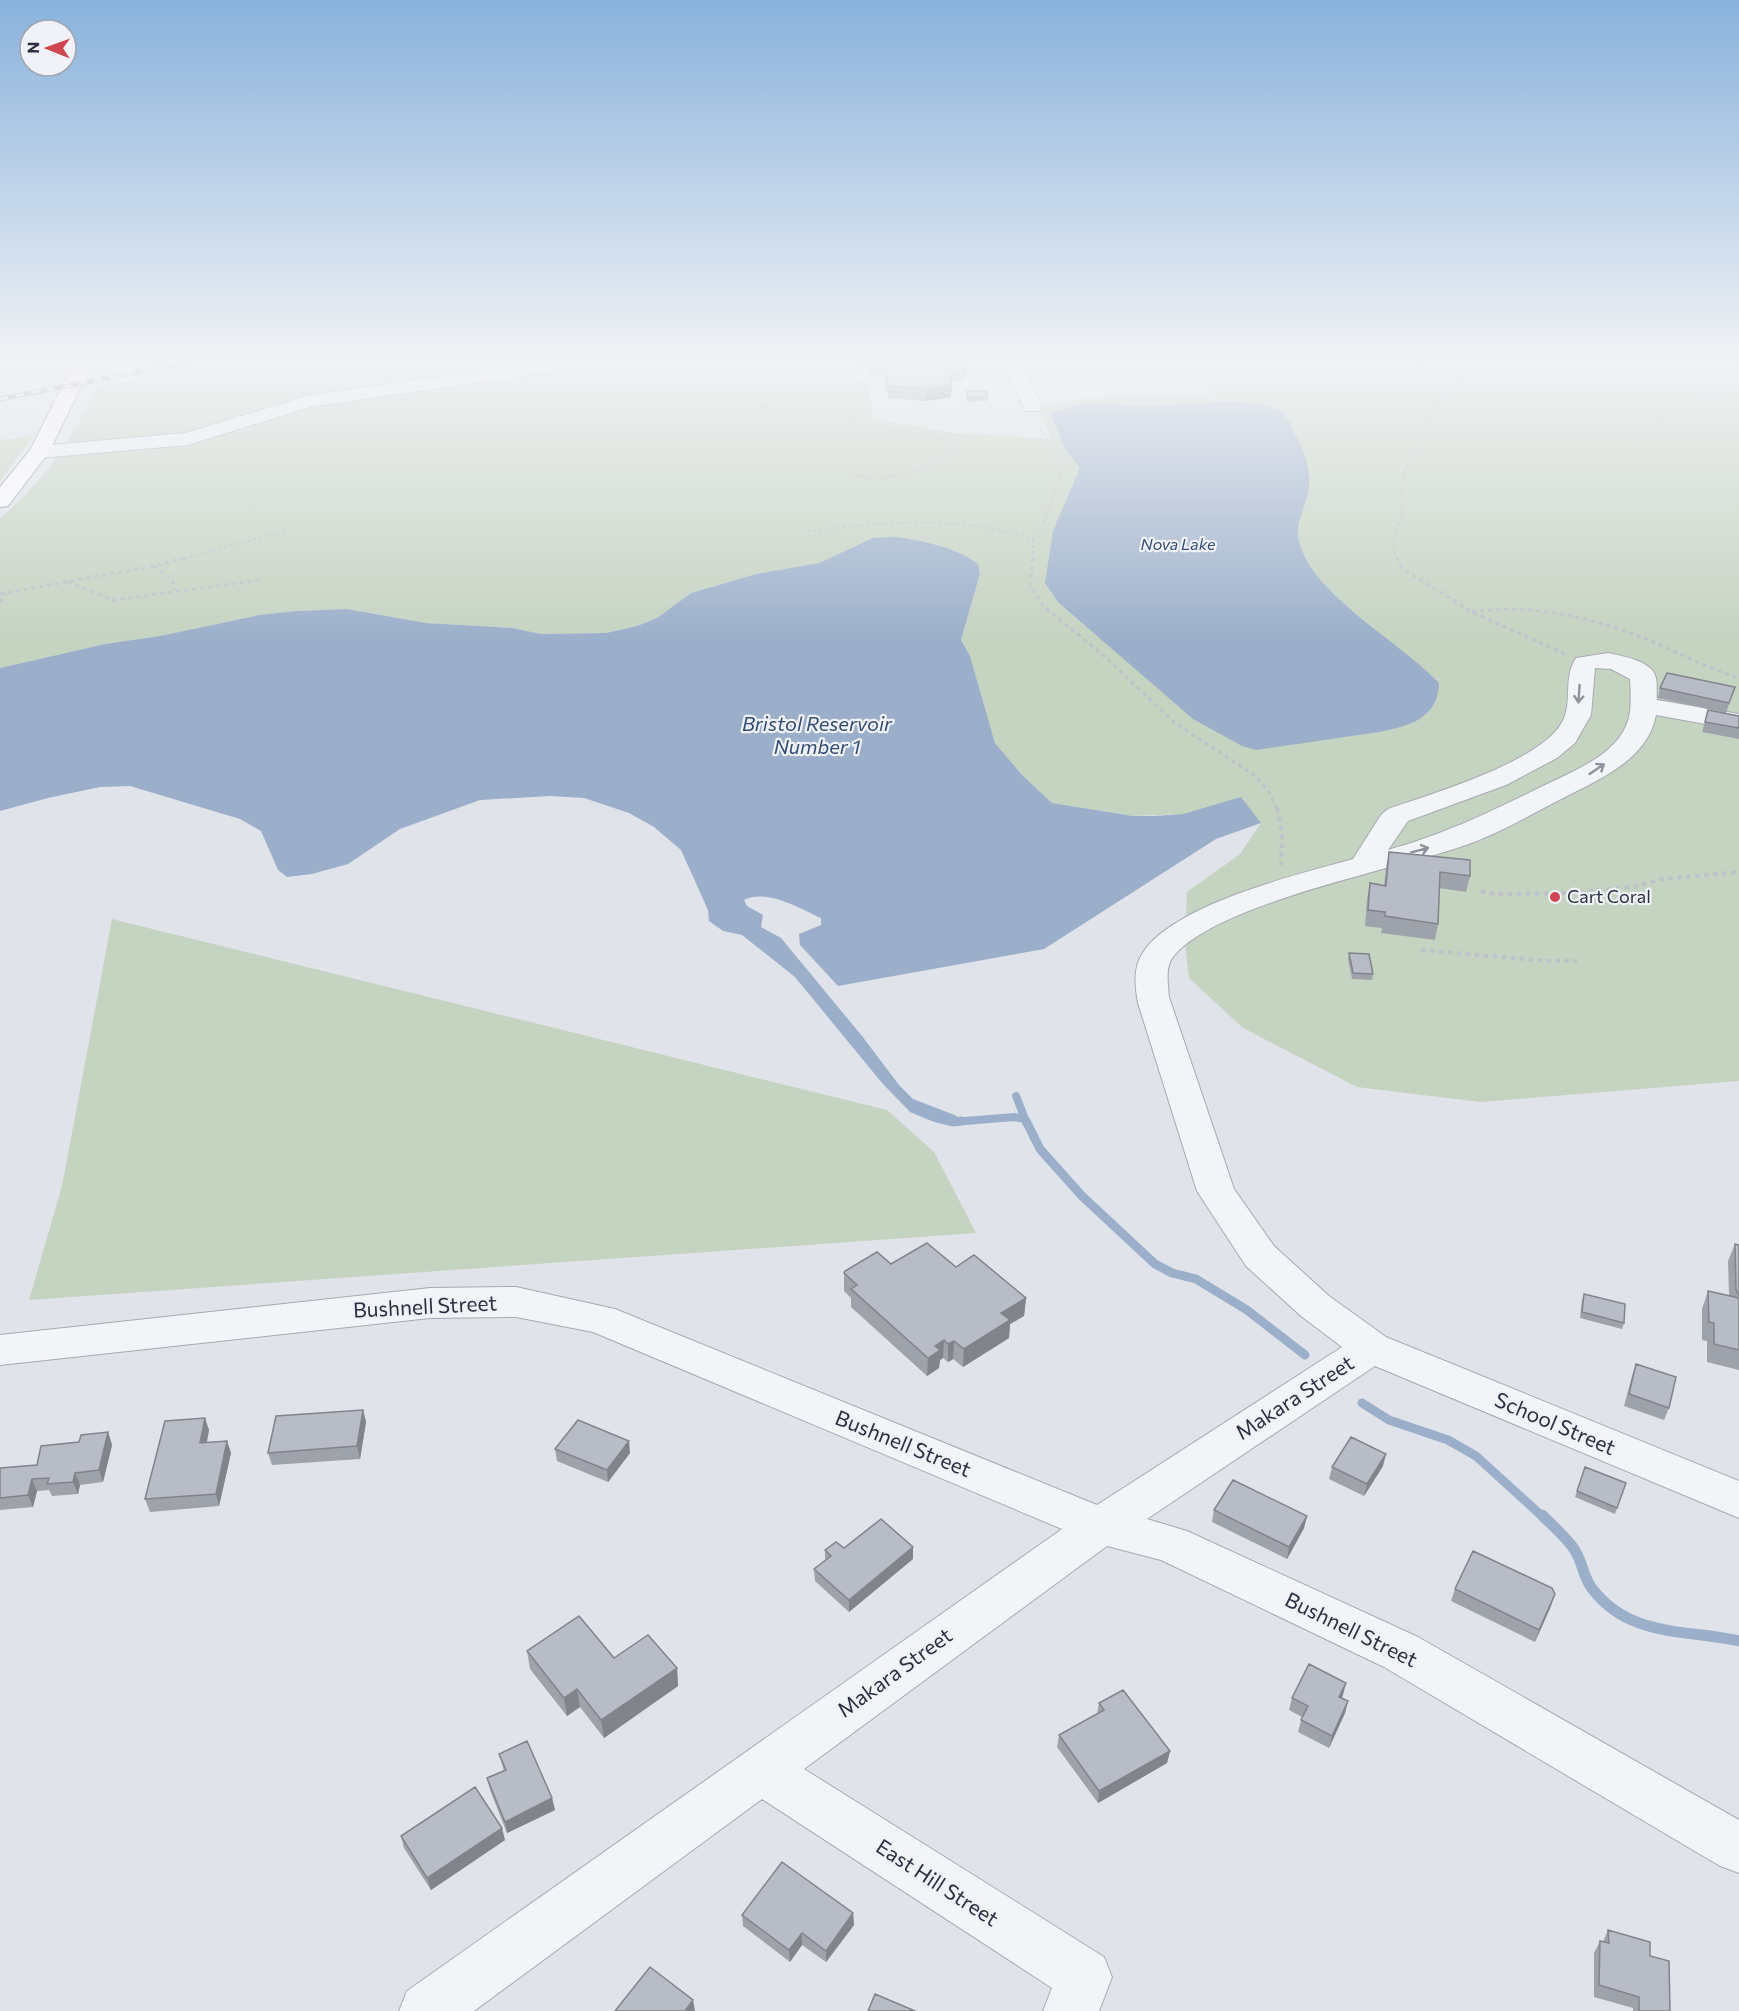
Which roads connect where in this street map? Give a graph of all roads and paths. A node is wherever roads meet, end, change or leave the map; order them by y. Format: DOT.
graph roads {
  1 [pos="38,454"];
  2 [pos="952,454"];
  3 [pos="1057,454"];
  4 [pos="1411,454"];
  5 [pos="850,475"];
  6 [pos="0,501"];
  7 [pos="288,530"];
  8 [pos="807,531"];
  9 [pos="1033,539"];
  10 [pos="154,566"];
  11 [pos="261,580"];
  12 [pos="68,582"];
  13 [pos="175,590"];
  14 [pos="6,593"];
  15 [pos="0,594"];
  16 [pos="0,602"];
  17 [pos="1472,612"];
  18 [pos="1585,663"];
  19 [pos="1739,678"];
  20 [pos="1642,705"];
  21 [pos="1739,722"];
  22 [pos="1364,866"];
  23 [pos="1739,873"];
  24 [pos="1286,889"];
  25 [pos="1481,891"];
  26 [pos="1421,950"];
  27 [pos="1577,961"];
  28 [pos="1372,1348"];
  29 [pos="0,1350"];
  30 [pos="1739,1500"];
  31 [pos="1101,1526"];
  32 [pos="760,1770"];
  33 [pos="1739,1848"];
  34 [pos="427,2011"];
  35 [pos="1071,2011"];
  1 -- 6 [label="highway"];
  2 -- 5 [label="path"];
  3 -- 9 [label="path"];
  4 -- 17 [label="path"];
  7 -- 10 [label="path"];
  8 -- 9 [label="path"];
  9 -- 24 [label="path"];
  10 -- 12 [label="path"];
  10 -- 13 [label="path"];
  11 -- 13 [label="path"];
  12 -- 13 [label="path"];
  12 -- 14 [label="path"];
  14 -- 15 [label="path"];
  14 -- 16 [label="path"];
  17 -- 18 [label="path"];
  17 -- 19 [label="path"];
  18 -- 20 [label="street, School Street"];
  18 -- 22 [label="street, one-way"];
  20 -- 21 [label="street"];
  22 -- 20 [label="street, School Street, one-way"];
  22 -- 24 [label="street, School Street"];
  23 -- 25 [label="path"];
  24 -- 28 [label="street, School Street"];
  26 -- 27 [label="path"];
  28 -- 30 [label="street, School Street"];
  28 -- 31 [label="street, Makara Street"];
  29 -- 31 [label="street, Bushnell Street"];
  31 -- 32 [label="street, Makara Street"];
  31 -- 33 [label="street, Bushnell Street"];
  32 -- 34 [label="street, Makara Street"];
  32 -- 35 [label="street, East Hill Street"];
}
